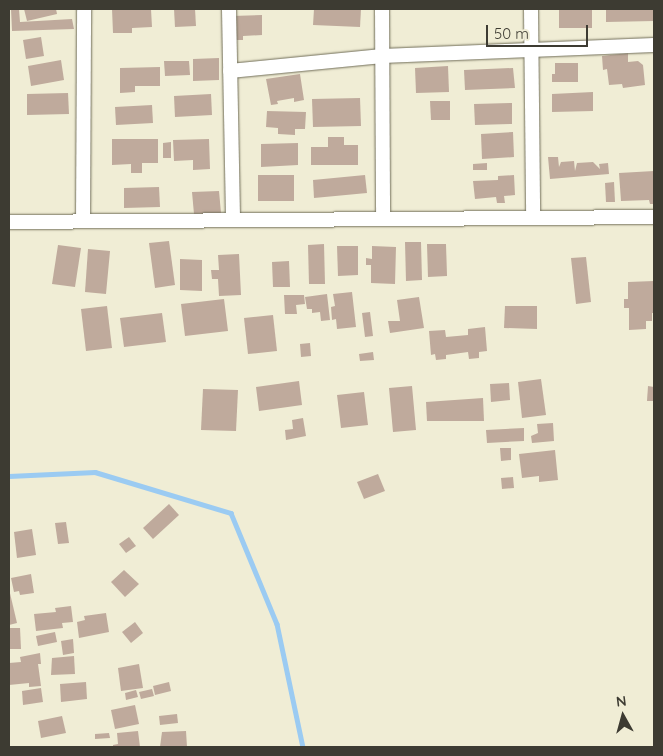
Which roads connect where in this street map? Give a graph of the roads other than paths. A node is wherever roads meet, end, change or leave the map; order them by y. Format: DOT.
graph roads {
  1 [pos="84,9"];
  2 [pos="229,9"];
  3 [pos="382,9"];
  4 [pos="531,9"];
  5 [pos="654,45"];
  6 [pos="531,48"];
  7 [pos="382,56"];
  8 [pos="230,71"];
  9 [pos="533,217"];
  10 [pos="654,217"];
  11 [pos="383,218"];
  12 [pos="233,219"];
  13 [pos="83,221"];
  14 [pos="9,222"];
  1 -- 13 [label="street"];
  2 -- 8 [label="street"];
  3 -- 7 [label="street"];
  4 -- 6 [label="street"];
  5 -- 6 [label="street"];
  6 -- 7 [label="street"];
  6 -- 9 [label="street"];
  7 -- 8 [label="street"];
  7 -- 11 [label="street"];
  8 -- 12 [label="street"];
  9 -- 10 [label="street"];
  9 -- 11 [label="street"];
  11 -- 12 [label="street"];
  12 -- 13 [label="street"];
  13 -- 14 [label="street"];
}
